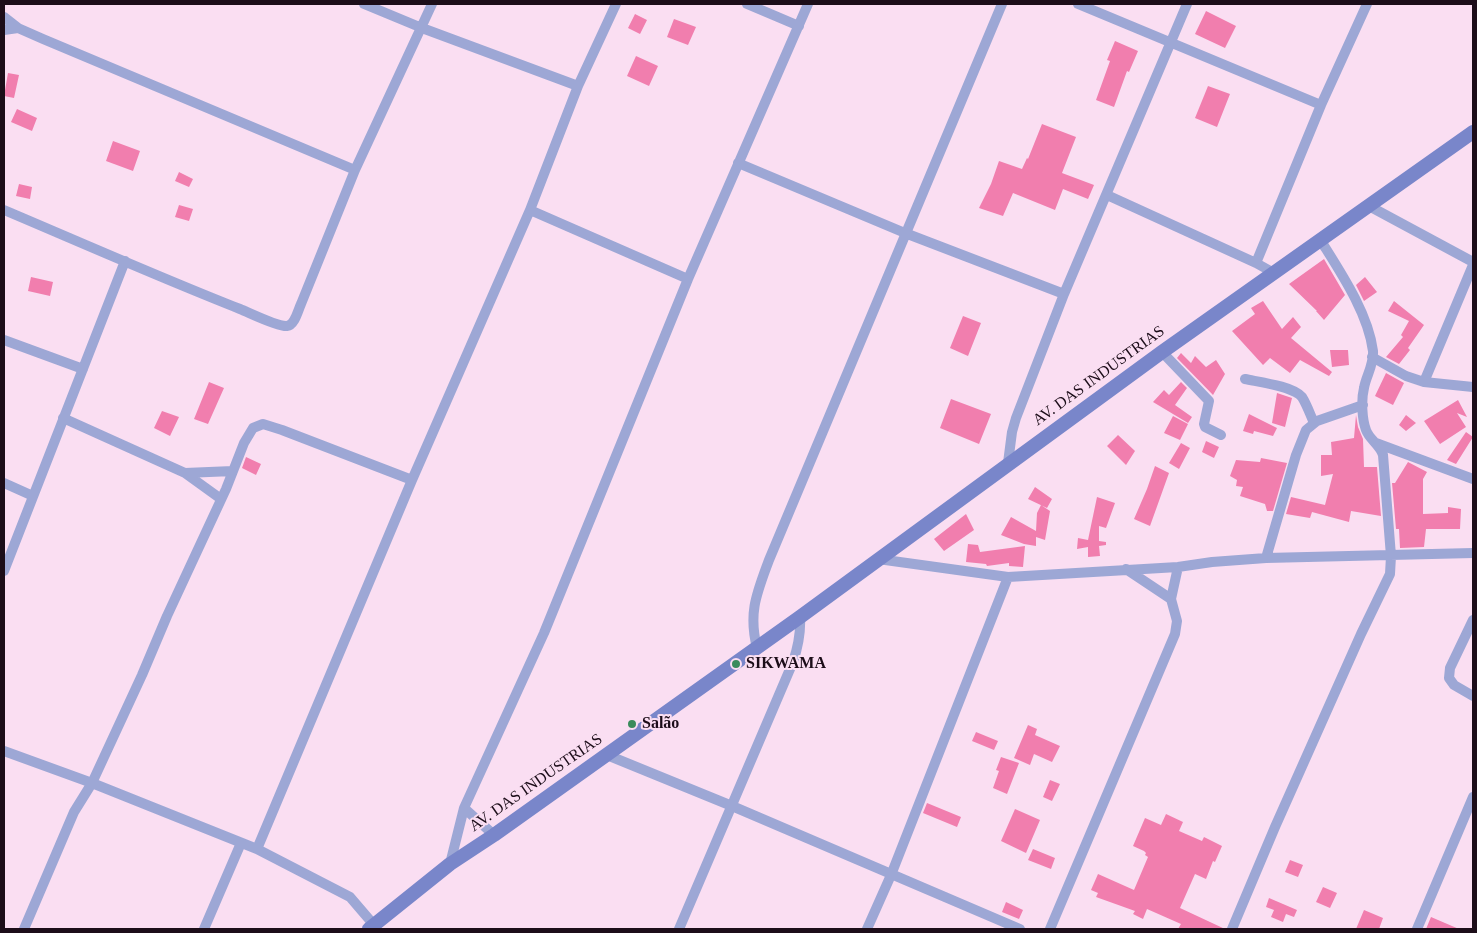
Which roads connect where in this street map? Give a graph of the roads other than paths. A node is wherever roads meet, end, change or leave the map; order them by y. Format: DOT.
graph roads {
  1 [pos="364,4"];
  2 [pos="432,4"];
  3 [pos="616,4"];
  4 [pos="747,4"];
  5 [pos="808,4"];
  6 [pos="1002,4"];
  7 [pos="1078,4"];
  8 [pos="1187,4"];
  9 [pos="1367,4"];
  10 [pos="4,17"];
  11 [pos="799,26"];
  12 [pos="18,28"];
  13 [pos="422,28"];
  14 [pos="4,30"];
  15 [pos="1170,41"];
  16 [pos="578,86"];
  17 [pos="1321,105"];
  18 [pos="1473,132"];
  19 [pos="738,163"];
  20 [pos="355,170"];
  21 [pos="1107,195"];
  22 [pos="1369,206"];
  23 [pos="4,210"];
  24 [pos="530,210"];
  25 [pos="905,233"];
  26 [pos="1320,241"];
  27 [pos="125,261"];
  28 [pos="1256,262"];
  29 [pos="1473,264"];
  30 [pos="1274,273"];
  31 [pos="688,279"];
  32 [pos="1064,294"];
  33 [pos="4,340"];
  34 [pos="1162,352"];
  35 [pos="1372,357"];
  36 [pos="83,369"];
  37 [pos="1245,379"];
  38 [pos="1424,382"];
  39 [pos="1473,387"];
  40 [pos="1363,405"];
  41 [pos="64,418"];
  42 [pos="1314,423"];
  43 [pos="1221,436"];
  44 [pos="1376,443"];
  45 [pos="1008,463"];
  46 [pos="233,471"];
  47 [pos="185,472"];
  48 [pos="1473,479"];
  49 [pos="412,480"];
  50 [pos="4,483"];
  51 [pos="33,496"];
  52 [pos="221,499"];
  53 [pos="1473,553"];
  54 [pos="1391,556"];
  55 [pos="1266,558"];
  56 [pos="878,559"];
  57 [pos="1178,567"];
  58 [pos="1126,569"];
  59 [pos="4,571"];
  60 [pos="1008,577"];
  61 [pos="1171,599"];
  62 [pos="800,617"];
  63 [pos="1473,620"];
  64 [pos="753,650"];
  65 [pos="1473,696"];
  66 [pos="4,751"];
  67 [pos="607,755"];
  68 [pos="92,783"];
  69 [pos="1473,798"];
  70 [pos="732,806"];
  71 [pos="464,808"];
  72 [pos="494,835"];
  73 [pos="241,844"];
  74 [pos="257,850"];
  75 [pos="450,864"];
  76 [pos="891,875"];
  77 [pos="371,927"];
  78 [pos="24,929"];
  79 [pos="204,929"];
  80 [pos="679,929"];
  81 [pos="867,929"];
  82 [pos="1020,929"];
  83 [pos="1050,929"];
  84 [pos="1232,929"];
  85 [pos="1417,929"];
  1 -- 13 [label="street"];
  2 -- 13 [label="street"];
  3 -- 16 [label="street"];
  4 -- 11 [label="street"];
  5 -- 11 [label="street"];
  6 -- 25 [label="street"];
  7 -- 15 [label="street"];
  8 -- 15 [label="street"];
  9 -- 17 [label="street"];
  10 -- 12 [label="street"];
  11 -- 19 [label="street"];
  12 -- 14 [label="street"];
  12 -- 20 [label="street"];
  13 -- 16 [label="street"];
  13 -- 20 [label="street"];
  15 -- 17 [label="street"];
  15 -- 21 [label="street"];
  16 -- 24 [label="street"];
  17 -- 28 [label="street"];
  18 -- 22 [label="main road, AV. DAS INDUSTRIAS"];
  19 -- 25 [label="street"];
  19 -- 31 [label="street"];
  20 -- 27 [label="street"];
  21 -- 28 [label="street"];
  21 -- 32 [label="street"];
  22 -- 26 [label="main road, AV. DAS INDUSTRIAS"];
  22 -- 29 [label="street"];
  23 -- 27 [label="street"];
  24 -- 31 [label="street"];
  24 -- 49 [label="street"];
  25 -- 32 [label="street"];
  25 -- 64 [label="street"];
  26 -- 30 [label="main road, AV. DAS INDUSTRIAS"];
  26 -- 35 [label="street"];
  27 -- 36 [label="street"];
  28 -- 30 [label="street"];
  29 -- 38 [label="street"];
  30 -- 34 [label="main road, AV. DAS INDUSTRIAS"];
  31 -- 71 [label="street"];
  32 -- 45 [label="street"];
  33 -- 36 [label="street"];
  34 -- 43 [label="street"];
  34 -- 45 [label="main road, AV. DAS INDUSTRIAS"];
  35 -- 38 [label="street"];
  35 -- 40 [label="street"];
  36 -- 41 [label="street"];
  37 -- 42 [label="street"];
  38 -- 39 [label="street"];
  40 -- 42 [label="street"];
  40 -- 44 [label="street"];
  41 -- 47 [label="street"];
  41 -- 51 [label="street"];
  42 -- 55 [label="street"];
  44 -- 48 [label="street"];
  44 -- 54 [label="street"];
  45 -- 56 [label="main road, AV. DAS INDUSTRIAS"];
  46 -- 47 [label="street"];
  46 -- 49 [label="street"];
  46 -- 52 [label="street"];
  47 -- 52 [label="street"];
  49 -- 74 [label="street"];
  50 -- 51 [label="street"];
  51 -- 59 [label="street"];
  52 -- 68 [label="street"];
  53 -- 54 [label="street"];
  54 -- 55 [label="street"];
  54 -- 84 [label="street"];
  55 -- 57 [label="street"];
  56 -- 60 [label="street"];
  56 -- 62 [label="main road, AV. DAS INDUSTRIAS"];
  57 -- 58 [label="street"];
  57 -- 61 [label="street"];
  58 -- 60 [label="street"];
  58 -- 61 [label="street"];
  60 -- 76 [label="street"];
  61 -- 83 [label="street"];
  62 -- 64 [label="main road, AV. DAS INDUSTRIAS"];
  62 -- 70 [label="street"];
  63 -- 65 [label="street"];
  64 -- 67 [label="main road, AV. DAS INDUSTRIAS"];
  66 -- 68 [label="street"];
  67 -- 70 [label="street"];
  67 -- 72 [label="main road, AV. DAS INDUSTRIAS"];
  68 -- 73 [label="street"];
  68 -- 78 [label="street"];
  69 -- 85 [label="street"];
  70 -- 76 [label="street"];
  70 -- 80 [label="street"];
  71 -- 72 [label="street"];
  71 -- 75 [label="street"];
  72 -- 75 [label="main road, AV. DAS INDUSTRIAS"];
  73 -- 74 [label="street"];
  73 -- 79 [label="street"];
  74 -- 77 [label="street"];
  75 -- 77 [label="main road, AV. DAS INDUSTRIAS"];
  76 -- 81 [label="street"];
  76 -- 82 [label="street"];
}
